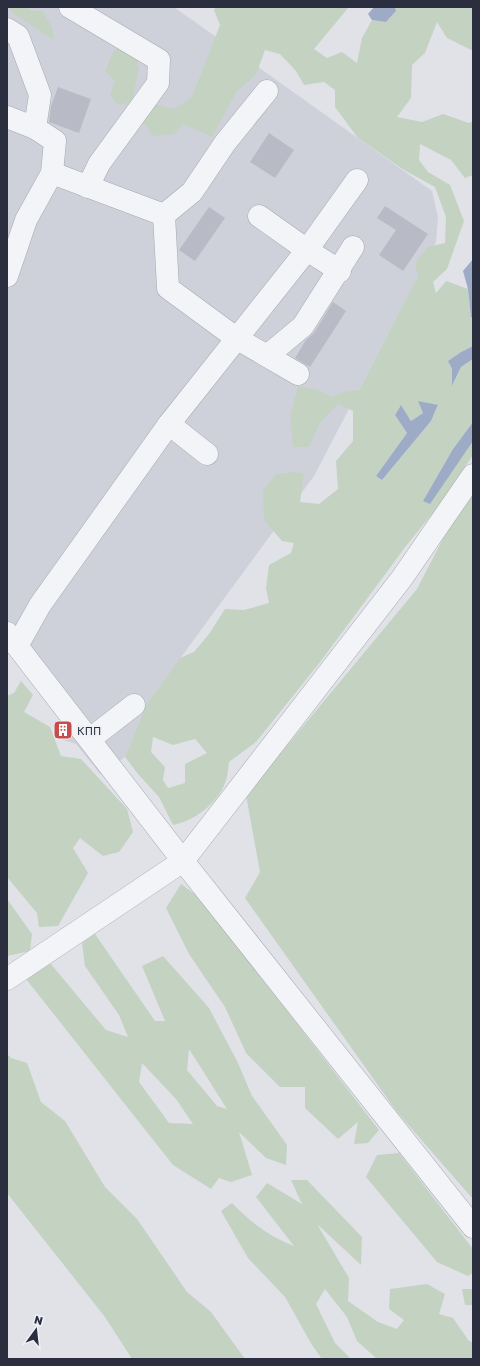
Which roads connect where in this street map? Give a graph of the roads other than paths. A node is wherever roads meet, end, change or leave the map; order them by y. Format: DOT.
graph roads {
  1 [pos="70,7"];
  2 [pos="7,29"];
  3 [pos="267,91"];
  4 [pos="7,117"];
  5 [pos="35,128"];
  6 [pos="52,173"];
  7 [pos="357,180"];
  8 [pos="88,187"];
  9 [pos="164,215"];
  10 [pos="259,216"];
  11 [pos="353,247"];
  12 [pos="307,250"];
  13 [pos="340,270"];
  14 [pos="7,276"];
  15 [pos="236,338"];
  16 [pos="267,356"];
  17 [pos="298,374"];
  18 [pos="168,424"];
  19 [pos="208,454"];
  20 [pos="473,475"];
  21 [pos="12,639"];
  22 [pos="134,705"];
  23 [pos="90,739"];
  24 [pos="182,861"];
  25 [pos="7,979"];
  26 [pos="473,1228"];
  1 -- 8 [label="street"];
  2 -- 5 [label="street"];
  3 -- 9 [label="street"];
  4 -- 5 [label="street"];
  5 -- 6 [label="street"];
  6 -- 8 [label="street"];
  6 -- 14 [label="street"];
  7 -- 12 [label="street"];
  8 -- 9 [label="street"];
  9 -- 15 [label="street"];
  10 -- 12 [label="street"];
  11 -- 13 [label="street"];
  12 -- 13 [label="street"];
  12 -- 15 [label="street"];
  13 -- 16 [label="street"];
  15 -- 16 [label="street"];
  15 -- 18 [label="street"];
  16 -- 17 [label="street"];
  18 -- 19 [label="street"];
  18 -- 21 [label="street"];
  20 -- 24 [label="street"];
  21 -- 23 [label="street"];
  22 -- 23 [label="street"];
  23 -- 24 [label="street"];
  24 -- 25 [label="street"];
  24 -- 26 [label="street"];
}
